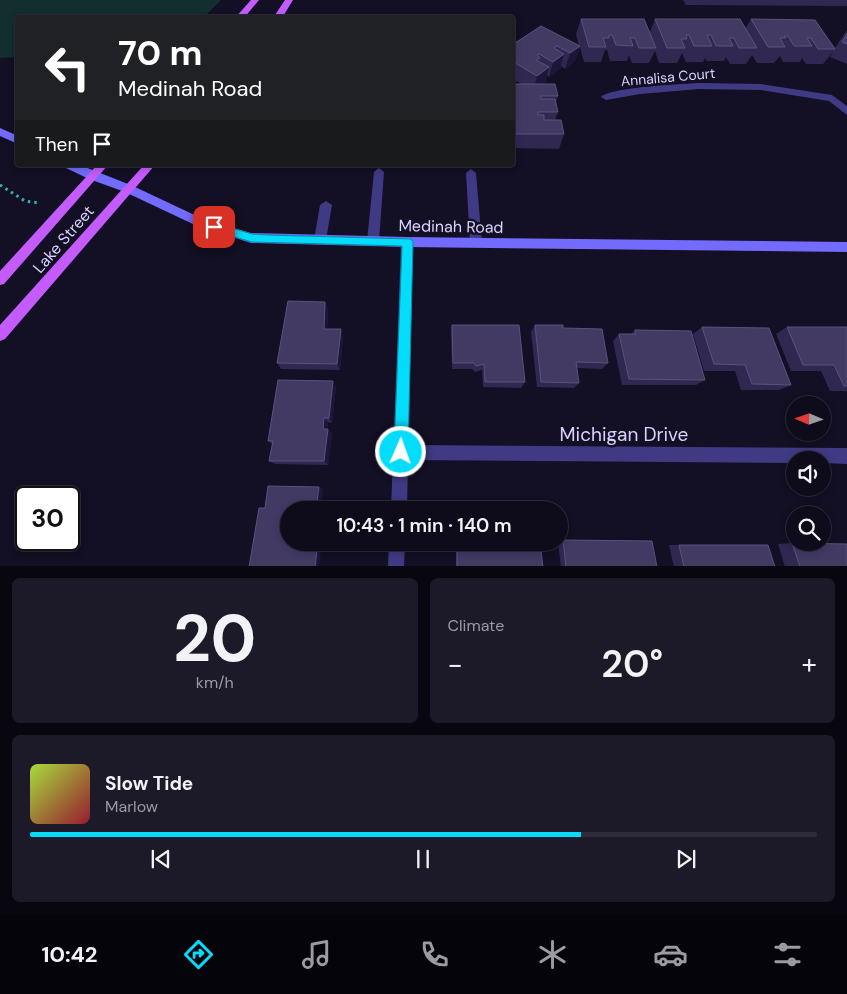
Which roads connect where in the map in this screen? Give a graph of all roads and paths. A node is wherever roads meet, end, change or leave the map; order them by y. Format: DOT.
graph roads {
  1 [pos="255,0"];
  2 [pos="289,0"];
  3 [pos="242,15"];
  4 [pos="279,15"];
  5 [pos="606,98"];
  6 [pos="847,112"];
  7 [pos="0,132"];
  8 [pos="15,139"];
  9 [pos="74,167"];
  10 [pos="101,167"];
  11 [pos="148,167"];
  12 [pos="379,172"];
  13 [pos="471,173"];
  14 [pos="93,176"];
  15 [pos="0,186"];
  16 [pos="129,189"];
  17 [pos="39,203"];
  18 [pos="326,205"];
  19 [pos="320,240"];
  20 [pos="372,241"];
  21 [pos="407,242"];
  22 [pos="476,243"];
  23 [pos="847,247"];
  24 [pos="0,280"];
  25 [pos="0,335"];
  26 [pos="401,452"];
  27 [pos="847,456"];
  28 [pos="399,501"];
  29 [pos="397,551"];
  30 [pos="396,566"];
  1 -- 3 [label="main road"];
  2 -- 4 [label="main road"];
  5 -- 6 [label="street, Annalisa Court"];
  7 -- 8 [label="street"];
  9 -- 14 [label="street, Medinah Road"];
  10 -- 14 [label="main road, Lake Street"];
  11 -- 16 [label="main road, Lake Street"];
  12 -- 20 [label="street"];
  13 -- 22 [label="street"];
  14 -- 16 [label="street, Medinah Road"];
  14 -- 24 [label="main road, Lake Street"];
  15 -- 17 [label="path"];
  16 -- 19 [label="street, Medinah Road"];
  16 -- 25 [label="main road, Lake Street"];
  18 -- 19 [label="street"];
  19 -- 20 [label="street, Medinah Road"];
  20 -- 21 [label="street, Medinah Road"];
  21 -- 22 [label="street, Medinah Road"];
  21 -- 26 [label="street"];
  22 -- 23 [label="street, Medinah Road"];
  26 -- 27 [label="street, Michigan Drive"];
  26 -- 28 [label="street"];
  29 -- 30 [label="street"];
}
